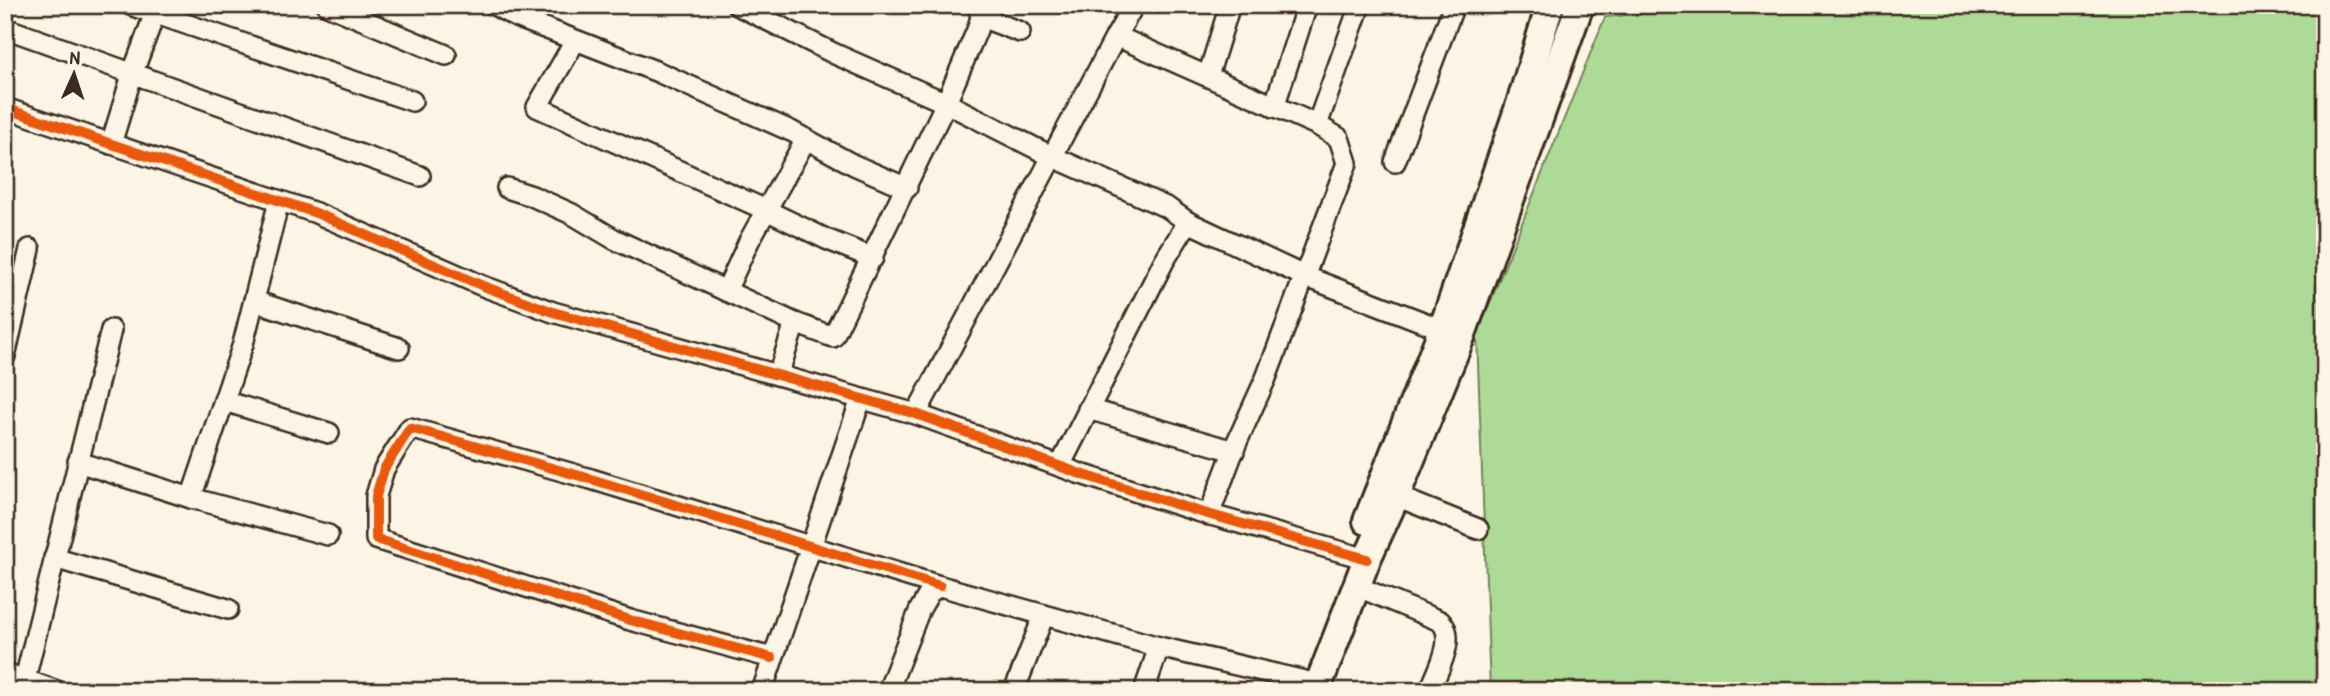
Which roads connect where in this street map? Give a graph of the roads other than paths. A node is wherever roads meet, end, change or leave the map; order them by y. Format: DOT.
graph roads {
  1 [pos="130,5"];
  2 [pos="327,5"];
  3 [pos="494,5"];
  4 [pos="737,5"];
  5 [pos="1134,5"];
  6 [pos="1230,5"];
  7 [pos="1307,5"];
  8 [pos="1360,5"];
  9 [pos="1454,5"];
  10 [pos="1550,5"];
  11 [pos="1580,5"];
  12 [pos="157,10"];
  13 [pos="979,11"];
  14 [pos="5,28"];
  15 [pos="1020,32"];
  16 [pos="1116,36"];
  17 [pos="575,41"];
  18 [pos="446,55"];
  19 [pos="133,72"];
  20 [pos="1208,76"];
  21 [pos="412,101"];
  22 [pos="946,103"];
  23 [pos="1274,107"];
  24 [pos="5,108"];
  25 [pos="1317,125"];
  26 [pos="806,139"];
  27 [pos="111,144"];
  28 [pos="1051,156"];
  29 [pos="1395,162"];
  30 [pos="420,176"];
  31 [pos="507,188"];
  32 [pos="907,188"];
  33 [pos="279,201"];
  34 [pos="766,210"];
  35 [pos="1188,222"];
  36 [pos="30,249"];
  37 [pos="873,258"];
  38 [pos="1304,276"];
  39 [pos="726,290"];
  40 [pos="254,301"];
  41 [pos="795,323"];
  42 [pos="111,330"];
  43 [pos="1452,333"];
  44 [pos="399,348"];
  45 [pos="5,356"];
  46 [pos="778,375"];
  47 [pos="861,399"];
  48 [pos="224,401"];
  49 [pos="1088,409"];
  50 [pos="916,414"];
  51 [pos="329,433"];
  52 [pos="1234,451"];
  53 [pos="78,462"];
  54 [pos="1060,466"];
  55 [pos="1396,496"];
  56 [pos="191,498"];
  57 [pos="1209,514"];
  58 [pos="1478,529"];
  59 [pos="328,535"];
  60 [pos="811,547"];
  61 [pos="1360,557"];
  62 [pos="54,558"];
  63 [pos="940,586"];
  64 [pos="1356,586"];
  65 [pos="228,609"];
  66 [pos="1044,615"];
  67 [pos="1159,647"];
  68 [pos="772,658"];
  69 [pos="5,673"];
  70 [pos="25,679"];
  71 [pos="1308,686"];
  72 [pos="57,691"];
  73 [pos="762,691"];
  74 [pos="888,691"];
  75 [pos="1014,691"];
  76 [pos="1144,691"];
  77 [pos="1430,691"];
  1 -- 12 [label="street"];
  2 -- 18 [label="street"];
  3 -- 17 [label="street"];
  4 -- 22 [label="street"];
  5 -- 16 [label="street"];
  6 -- 20 [label="street"];
  7 -- 23 [label="street"];
  8 -- 25 [label="street"];
  9 -- 29 [label="street"];
  10 -- 43 [label="street"];
  11 -- 43 [label="street"];
  12 -- 19 [label="street"];
  12 -- 21 [label="street"];
  13 -- 15 [label="street"];
  13 -- 22 [label="street"];
  14 -- 19 [label="street"];
  16 -- 20 [label="street"];
  16 -- 28 [label="street"];
  17 -- 26 [label="street"];
  17 -- 34 [label="street"];
  19 -- 27 [label="street"];
  19 -- 30 [label="street"];
  20 -- 23 [label="street"];
  22 -- 28 [label="street"];
  22 -- 32 [label="street"];
  23 -- 25 [label="street"];
  24 -- 27 [label="street"];
  25 -- 38 [label="street"];
  26 -- 32 [label="street"];
  26 -- 34 [label="street"];
  27 -- 33 [label="street"];
  28 -- 35 [label="street"];
  28 -- 50 [label="street"];
  31 -- 39 [label="street"];
  32 -- 37 [label="street"];
  33 -- 40 [label="street"];
  33 -- 46 [label="street"];
  34 -- 37 [label="street"];
  34 -- 39 [label="street"];
  35 -- 38 [label="street"];
  35 -- 49 [label="street"];
  36 -- 45 [label="street"];
  37 -- 41 [label="street"];
  38 -- 43 [label="street"];
  38 -- 52 [label="street"];
  39 -- 41 [label="street"];
  40 -- 44 [label="street"];
  40 -- 48 [label="street"];
  41 -- 46 [label="street"];
  42 -- 53 [label="street"];
  43 -- 55 [label="street"];
  43 -- 61 [label="street"];
  46 -- 47 [label="street"];
  47 -- 50 [label="street"];
  47 -- 60 [label="street"];
  48 -- 51 [label="street"];
  48 -- 56 [label="street"];
  49 -- 52 [label="street"];
  49 -- 54 [label="street"];
  50 -- 54 [label="street"];
  52 -- 57 [label="street"];
  53 -- 56 [label="street"];
  53 -- 62 [label="street"];
  54 -- 57 [label="street"];
  55 -- 58 [label="street"];
  55 -- 61 [label="street"];
  56 -- 59 [label="street"];
  57 -- 61 [label="street"];
  60 -- 63 [label="street"];
  60 -- 68 [label="street"];
  60 -- 68 [label="street"];
  61 -- 64 [label="street"];
  61 -- 71 [label="street"];
  62 -- 65 [label="street"];
  62 -- 70 [label="street"];
  63 -- 66 [label="street"];
  63 -- 74 [label="street"];
  64 -- 71 [label="street"];
  64 -- 77 [label="street"];
  66 -- 67 [label="street"];
  66 -- 75 [label="street"];
  67 -- 71 [label="street"];
  67 -- 76 [label="street"];
  68 -- 73 [label="street"];
  69 -- 70 [label="street"];
  70 -- 72 [label="street"];
}
